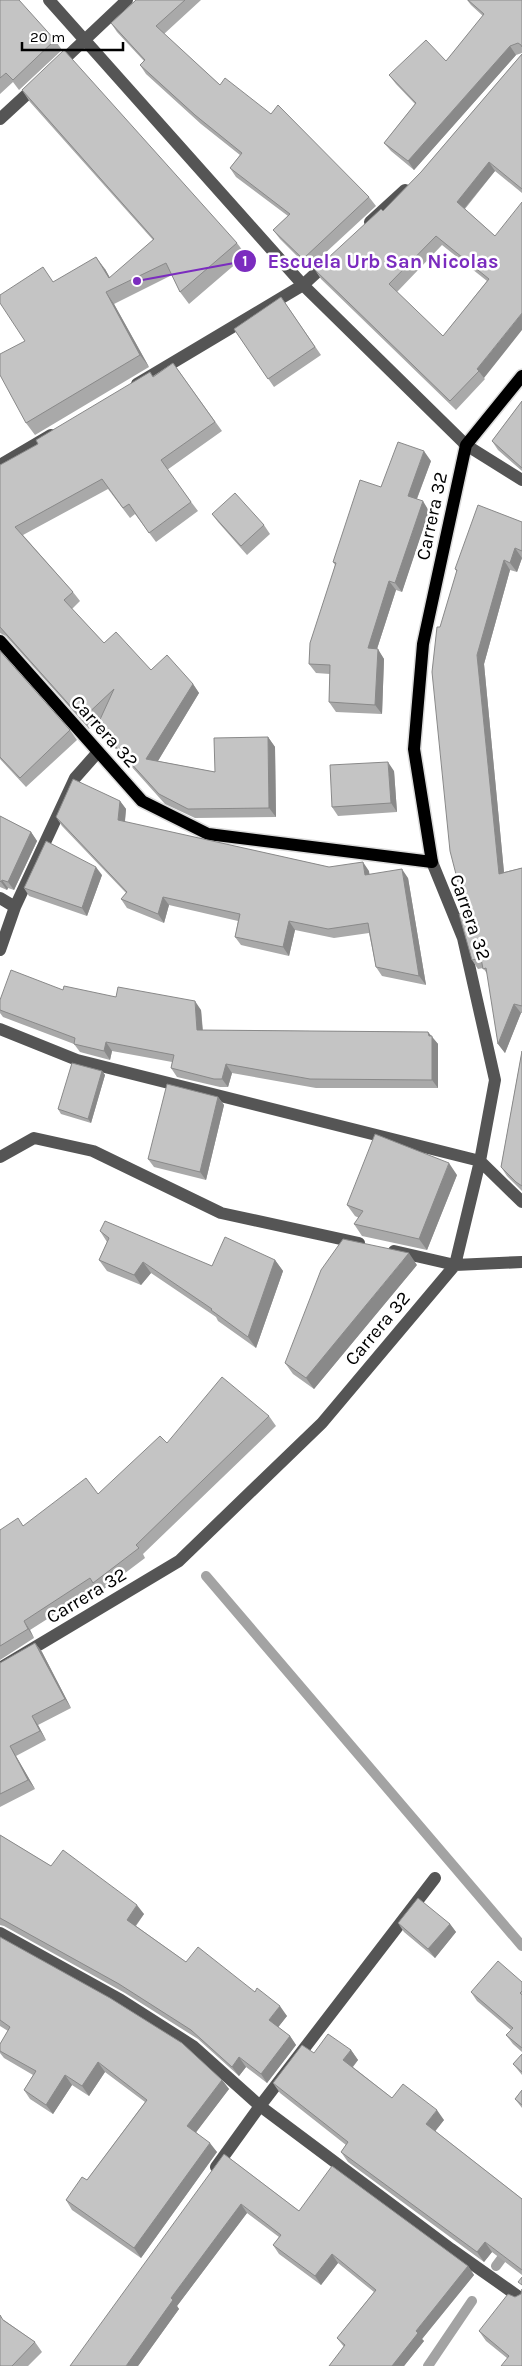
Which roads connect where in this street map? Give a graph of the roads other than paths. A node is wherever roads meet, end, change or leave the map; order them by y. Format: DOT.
graph roads {
  1 [pos="49,0"];
  2 [pos="127,0"];
  3 [pos="86,39"];
  4 [pos="0,119"];
  5 [pos="413,182"];
  6 [pos="362,230"];
  7 [pos="340,251"];
  8 [pos="303,285"];
  9 [pos="522,376"];
  10 [pos="126,390"];
  11 [pos="59,430"];
  12 [pos="466,445"];
  13 [pos="0,465"];
  14 [pos="522,480"];
  15 [pos="0,641"];
  16 [pos="98,752"];
  17 [pos="432,862"];
  18 [pos="0,898"];
  19 [pos="15,907"];
  20 [pos="0,950"];
  21 [pos="0,1030"];
  22 [pos="0,1157"];
  23 [pos="480,1161"];
  24 [pos="522,1202"];
  25 [pos="522,1262"];
  26 [pos="455,1265"];
  27 [pos="0,1668"];
  28 [pos="435,1878"];
  29 [pos="0,1933"];
  30 [pos="260,2106"];
  31 [pos="207,2179"];
  32 [pos="522,2299"];
  1 -- 3 [label="street"];
  2 -- 3 [label="street"];
  3 -- 4 [label="street"];
  3 -- 8 [label="street"];
  5 -- 6 [label="street"];
  7 -- 8 [label="street"];
  8 -- 10 [label="street"];
  8 -- 12 [label="street"];
  9 -- 12 [label="main road, Carrera 32"];
  11 -- 13 [label="street"];
  12 -- 14 [label="street"];
  12 -- 17 [label="main road, Carrera 32"];
  15 -- 16 [label="main road, Carrera 32"];
  16 -- 17 [label="main road, Carrera 32"];
  16 -- 19 [label="street"];
  17 -- 23 [label="street, Carrera 32"];
  18 -- 19 [label="street"];
  19 -- 20 [label="street"];
  21 -- 23 [label="street"];
  22 -- 26 [label="street"];
  23 -- 24 [label="street"];
  23 -- 26 [label="street, Carrera 32"];
  25 -- 26 [label="street"];
  26 -- 27 [label="street, Carrera 32"];
  28 -- 30 [label="street"];
  29 -- 30 [label="street"];
  30 -- 31 [label="street"];
  30 -- 32 [label="street"];
}
